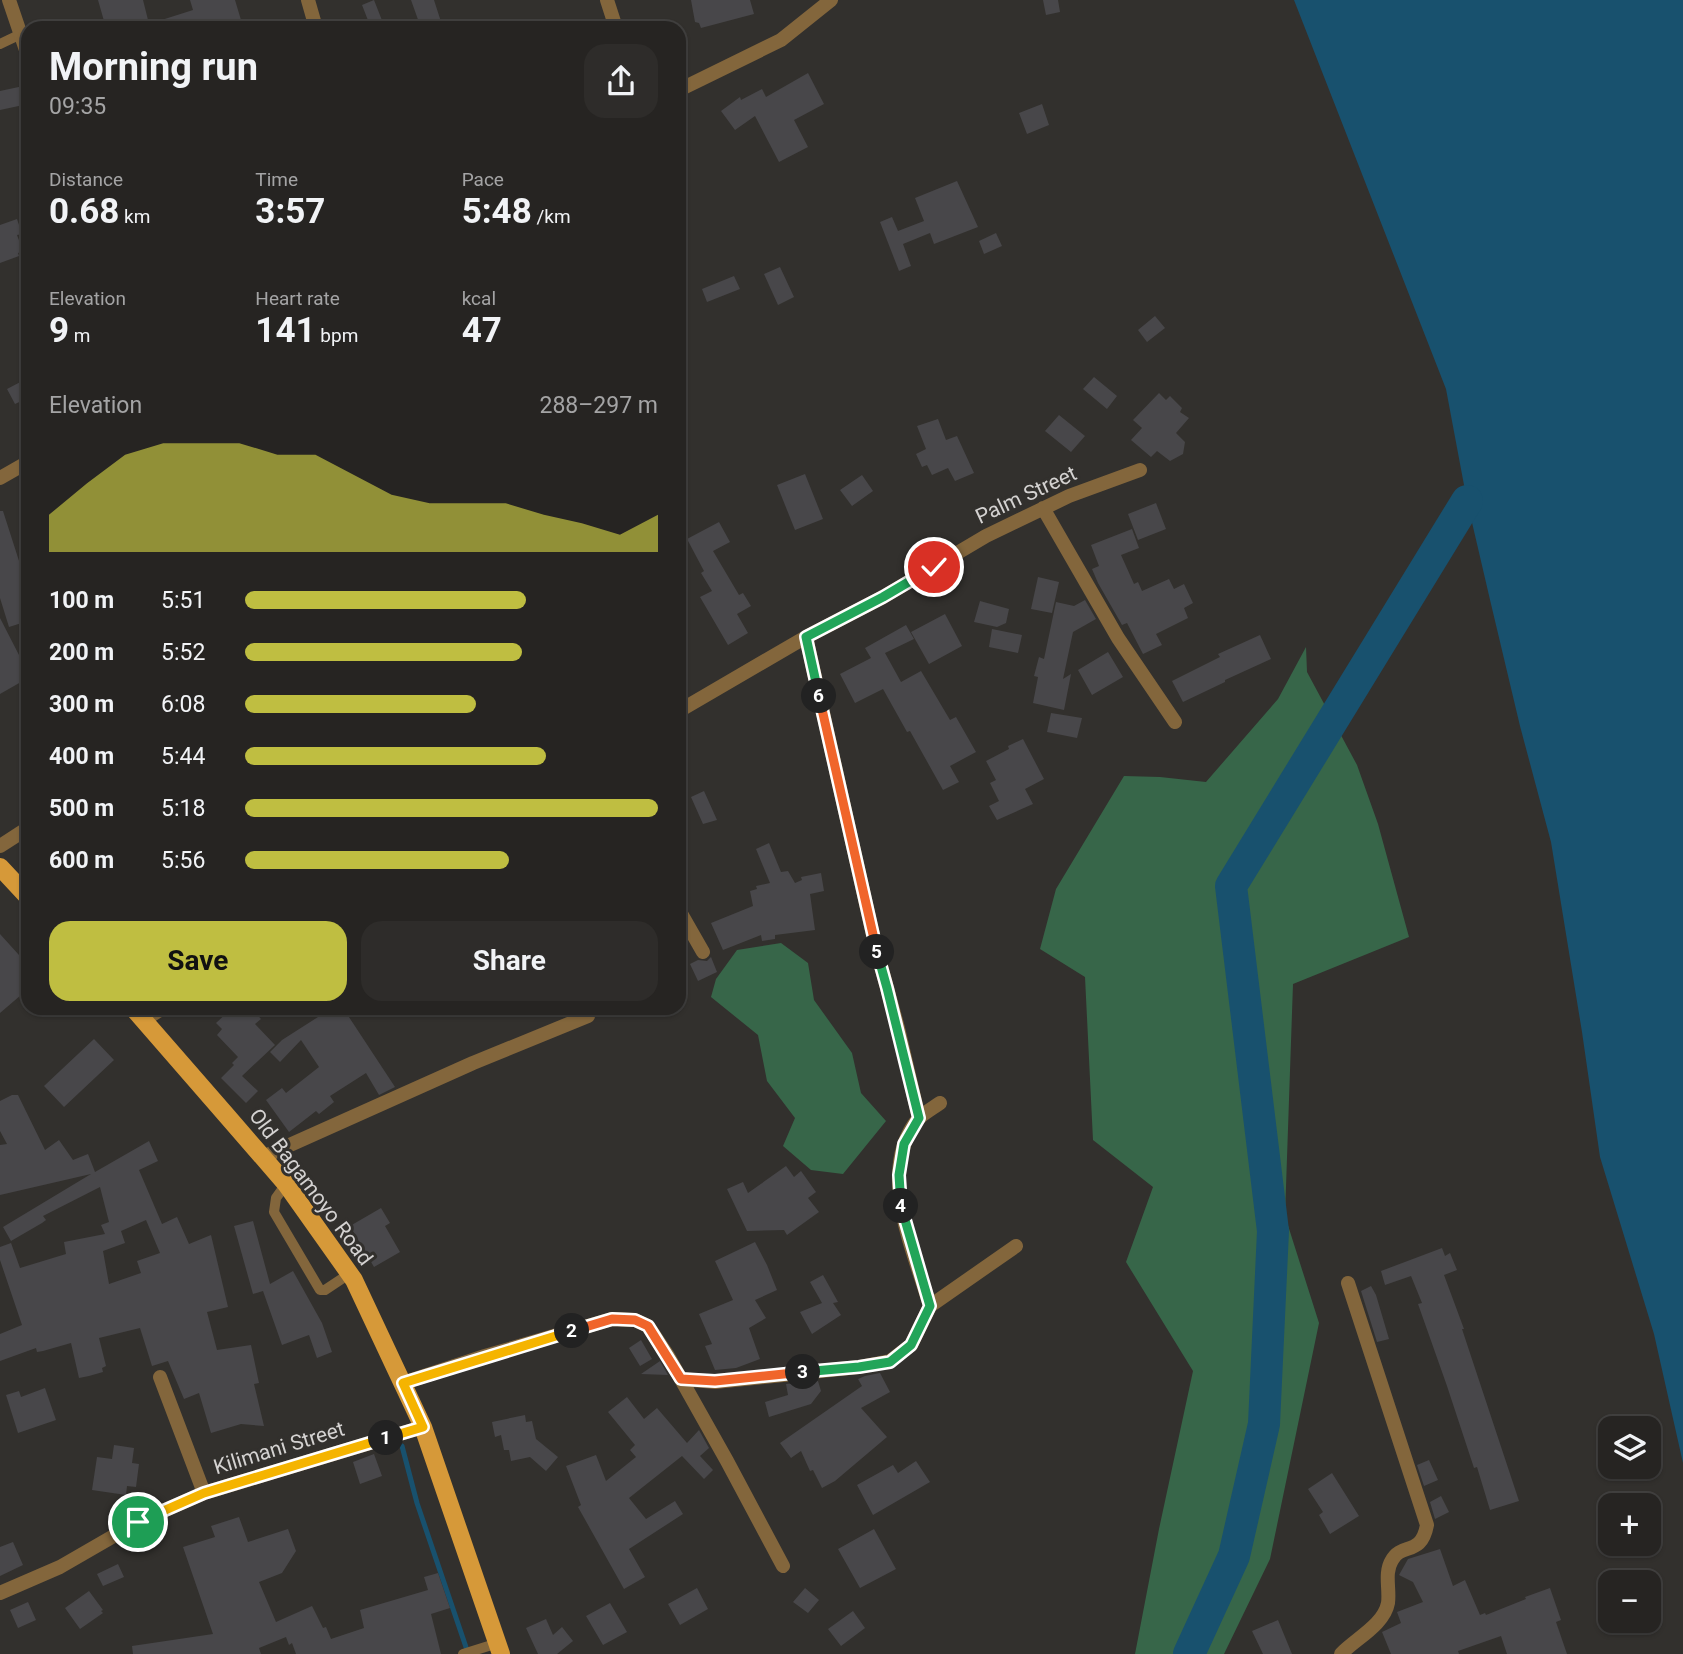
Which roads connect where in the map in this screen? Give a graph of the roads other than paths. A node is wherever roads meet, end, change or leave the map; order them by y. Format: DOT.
graph roads {
  1 [pos="9,0"];
  2 [pos="308,0"];
  3 [pos="607,0"];
  4 [pos="831,0"];
  5 [pos="314,21"];
  6 [pos="613,21"];
  7 [pos="21,34"];
  8 [pos="0,44"];
  9 [pos="686,87"];
  10 [pos="21,466"];
  11 [pos="1140,470"];
  12 [pos="0,478"];
  13 [pos="1043,508"];
  14 [pos="806,637"];
  15 [pos="686,707"];
  16 [pos="1175,722"];
  17 [pos="21,832"];
  18 [pos="0,846"];
  19 [pos="0,867"];
  20 [pos="21,890"];
  21 [pos="686,922"];
  22 [pos="703,952"];
  23 [pos="139,1015"];
  24 [pos="588,1016"];
  25 [pos="940,1103"];
  26 [pos="919,1118"];
  27 [pos="263,1157"];
  28 [pos="286,1184"];
  29 [pos="1016,1247"];
  30 [pos="349,1274"];
  31 [pos="1348,1283"];
  32 [pos="930,1306"];
  33 [pos="160,1377"];
  34 [pos="681,1379"];
  35 [pos="403,1383"];
  36 [pos="423,1427"];
  37 [pos="204,1493"];
  38 [pos="783,1566"];
  39 [pos="0,1593"];
  40 [pos="499,1648"];
  41 [pos="463,1654"];
  42 [pos="1341,1654"];
  1 -- 7 [label="street"];
  2 -- 5 [label="street"];
  3 -- 6 [label="street"];
  4 -- 9 [label="street"];
  7 -- 8 [label="lane"];
  10 -- 12 [label="street"];
  11 -- 13 [label="street, Palm Street"];
  13 -- 14 [label="street, Palm Street"];
  13 -- 16 [label="street"];
  14 -- 15 [label="street, Palm Street"];
  14 -- 26 [label="street"];
  17 -- 18 [label="street"];
  19 -- 20 [label="main road"];
  21 -- 22 [label="street"];
  23 -- 27 [label="main road, Old Bagamoyo Road"];
  24 -- 27 [label="street"];
  25 -- 26 [label="street"];
  26 -- 32 [label="street"];
  27 -- 28 [label="main road, Old Bagamoyo Road"];
  28 -- 30 [label="main road, Old Bagamoyo Road"];
  28 -- 30 [label="lane"];
  29 -- 32 [label="street"];
  30 -- 35 [label="main road, Old Bagamoyo Road"];
  31 -- 42 [label="street"];
  32 -- 34 [label="street"];
  33 -- 37 [label="street"];
  34 -- 35 [label="street"];
  34 -- 38 [label="street"];
  35 -- 36 [label="main road, Old Bagamoyo Road"];
  36 -- 37 [label="street, Kilimani Street"];
  36 -- 40 [label="main road, Old Bagamoyo Road"];
  37 -- 39 [label="street, Kilimani Street"];
  40 -- 41 [label="lane"];
}
